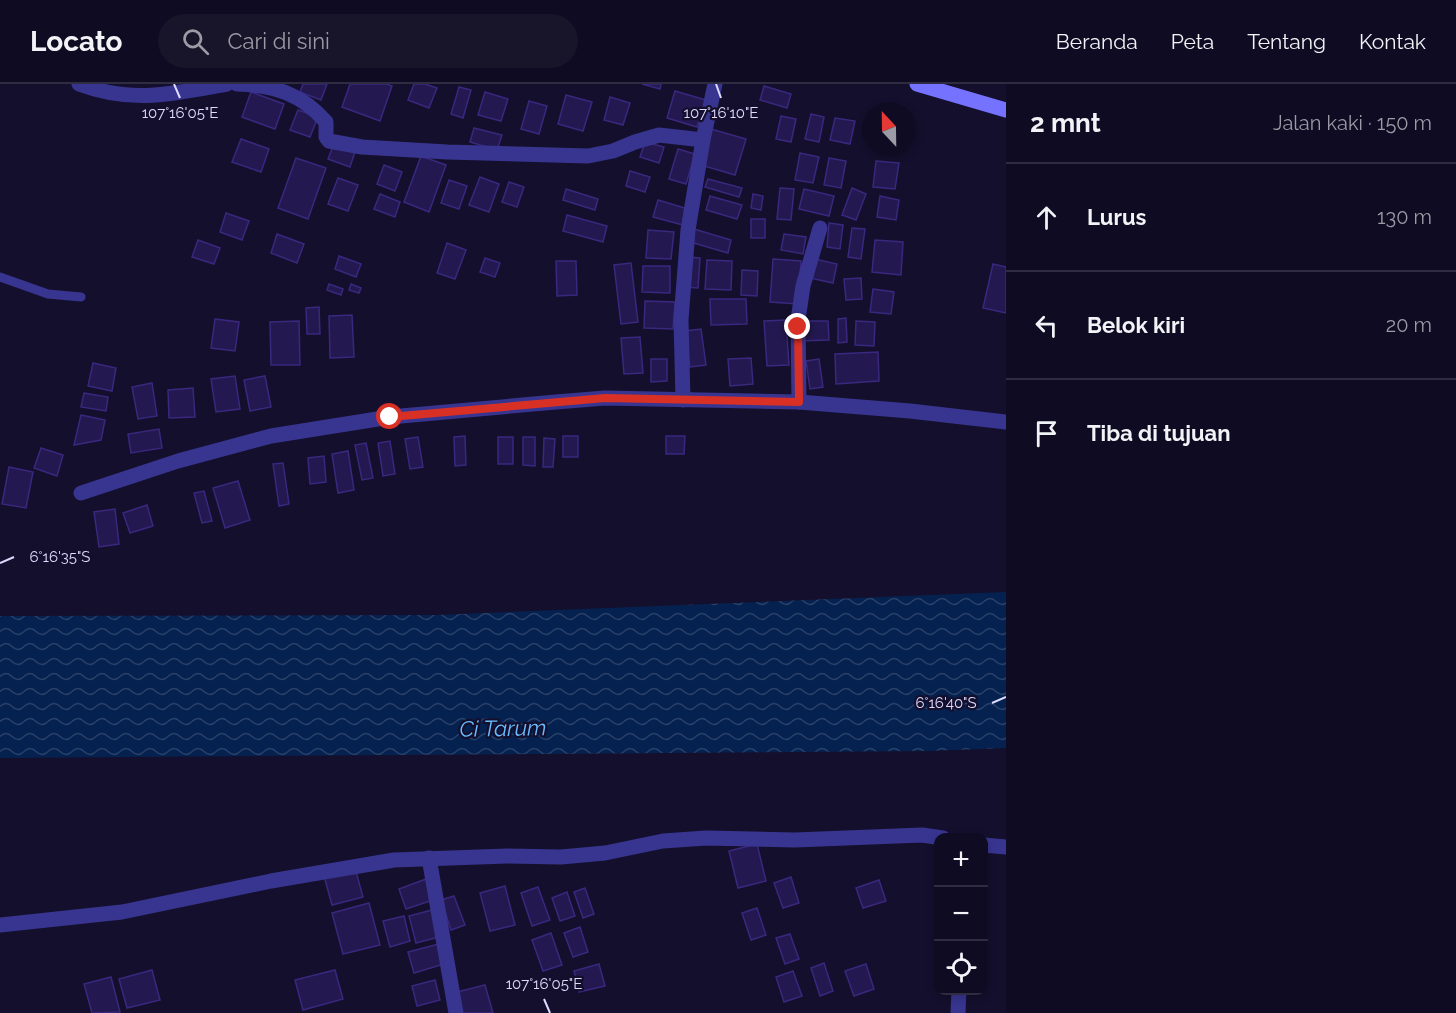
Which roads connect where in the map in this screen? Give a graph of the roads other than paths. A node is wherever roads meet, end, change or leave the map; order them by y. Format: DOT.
graph roads {
  1 [pos="79,84"];
  2 [pos="227,84"];
  3 [pos="237,84"];
  4 [pos="716,84"];
  5 [pos="917,84"];
  6 [pos="1006,110"];
  7 [pos="703,140"];
  8 [pos="820,228"];
  9 [pos="0,277"];
  10 [pos="81,297"];
  11 [pos="683,400"];
  12 [pos="799,402"];
  13 [pos="1006,422"];
  14 [pos="81,494"];
  15 [pos="934,836"];
  16 [pos="988,845"];
  17 [pos="1006,847"];
  18 [pos="429,858"];
  19 [pos="0,925"];
  20 [pos="959,995"];
  21 [pos="456,1013"];
  22 [pos="958,1013"];
  1 -- 2 [label="street"];
  3 -- 7 [label="street"];
  4 -- 7 [label="street"];
  5 -- 6 [label="street"];
  7 -- 11 [label="street"];
  8 -- 12 [label="street"];
  9 -- 10 [label="lane"];
  11 -- 12 [label="street"];
  11 -- 14 [label="street"];
  12 -- 13 [label="street"];
  15 -- 18 [label="street"];
  16 -- 17 [label="street"];
  18 -- 19 [label="street"];
  18 -- 21 [label="street"];
  20 -- 22 [label="street"];
}
